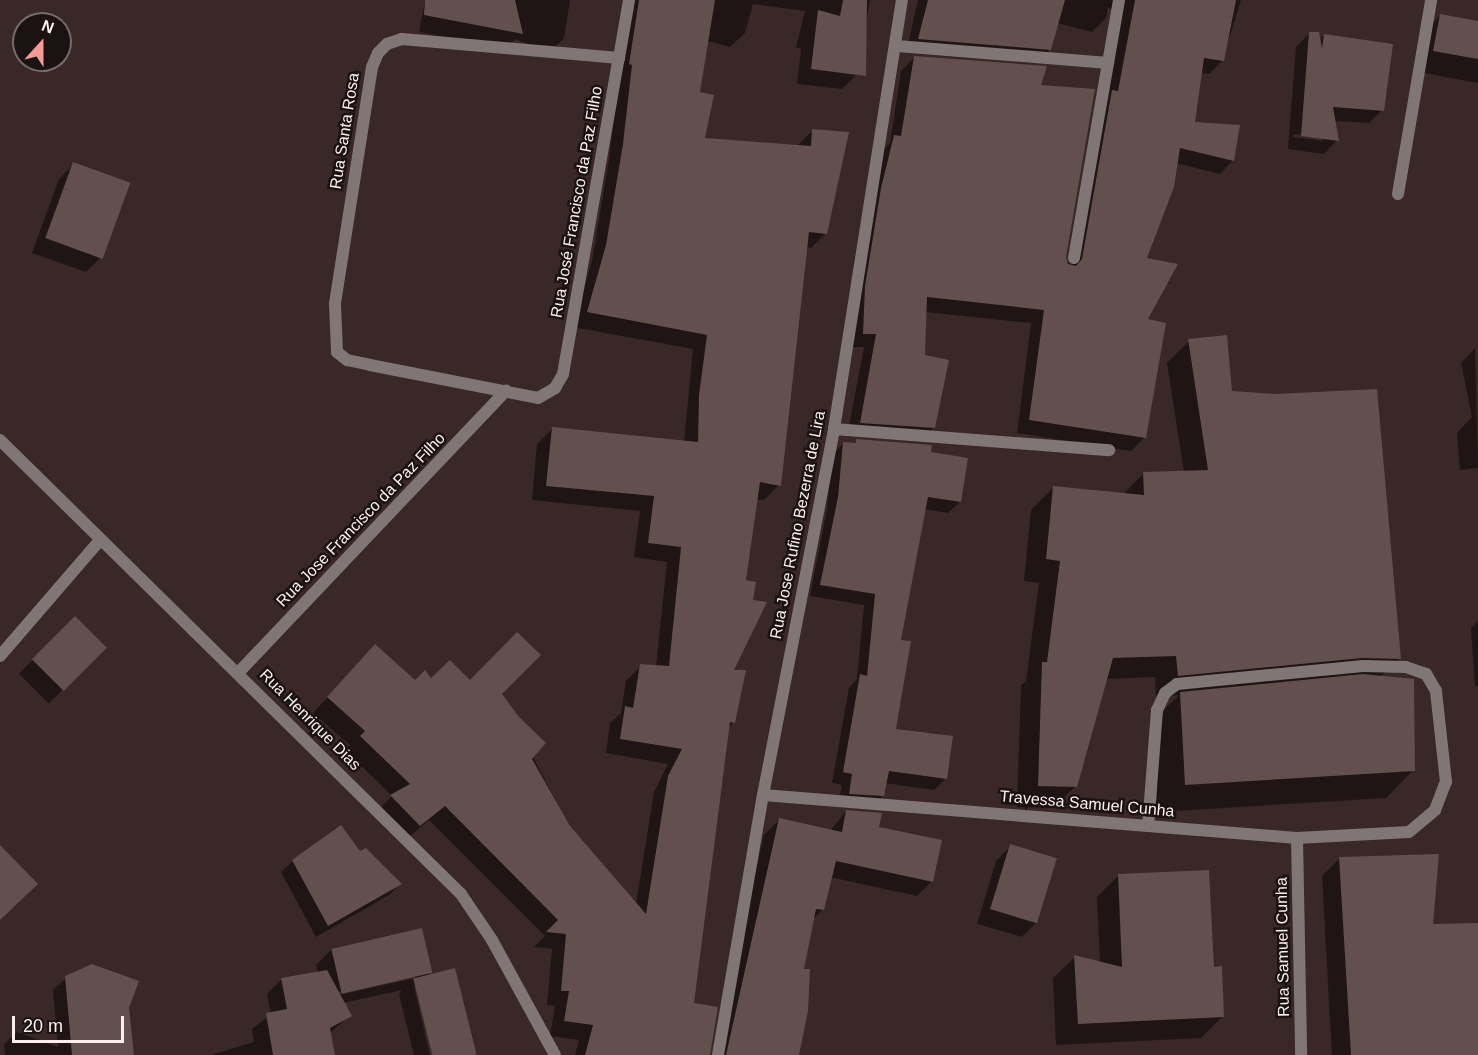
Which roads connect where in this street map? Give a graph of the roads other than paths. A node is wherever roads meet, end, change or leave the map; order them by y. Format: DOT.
graph roads {
  1 [pos="629,0"];
  2 [pos="902,0"];
  3 [pos="1119,0"];
  4 [pos="1431,0"];
  5 [pos="897,46"];
  6 [pos="619,58"];
  7 [pos="1108,63"];
  8 [pos="1398,195"];
  9 [pos="1074,258"];
  10 [pos="506,390"];
  11 [pos="834,429"];
  12 [pos="0,440"];
  13 [pos="1110,450"];
  14 [pos="100,540"];
  15 [pos="0,656"];
  16 [pos="238,672"];
  17 [pos="763,795"];
  18 [pos="1148,826"];
  19 [pos="1298,838"];
  20 [pos="555,1055"];
  21 [pos="718,1055"];
  22 [pos="1301,1055"];
  1 -- 6 [label="street, Rua José Francisco da Paz Filho"];
  2 -- 5 [label="street, Rua Jose Rufino Bezerra de Lira"];
  3 -- 7 [label="street"];
  4 -- 8 [label="street"];
  5 -- 7 [label="street"];
  5 -- 11 [label="street, Rua Jose Rufino Bezerra de Lira"];
  6 -- 10 [label="street, Rua José Francisco da Paz Filho"];
  6 -- 10 [label="street, Rua Santa Rosa"];
  7 -- 9 [label="street"];
  10 -- 16 [label="street, Rua Jose Francisco da Paz Filho"];
  11 -- 13 [label="street"];
  11 -- 17 [label="street, Rua Jose Rufino Bezerra de Lira"];
  12 -- 14 [label="street, Rua Henrique Dias"];
  14 -- 15 [label="street"];
  14 -- 16 [label="street, Rua Henrique Dias"];
  16 -- 20 [label="street, Rua Henrique Dias"];
  17 -- 18 [label="street, Travessa Samuel Cunha"];
  17 -- 21 [label="street, Rua Jose Rufino Bezerra de Lira"];
  18 -- 19 [label="street, Travessa Samuel Cunha"];
  18 -- 19 [label="street, Travessa Samuel Cunha"];
  19 -- 22 [label="street, Rua Samuel Cunha"];
}
